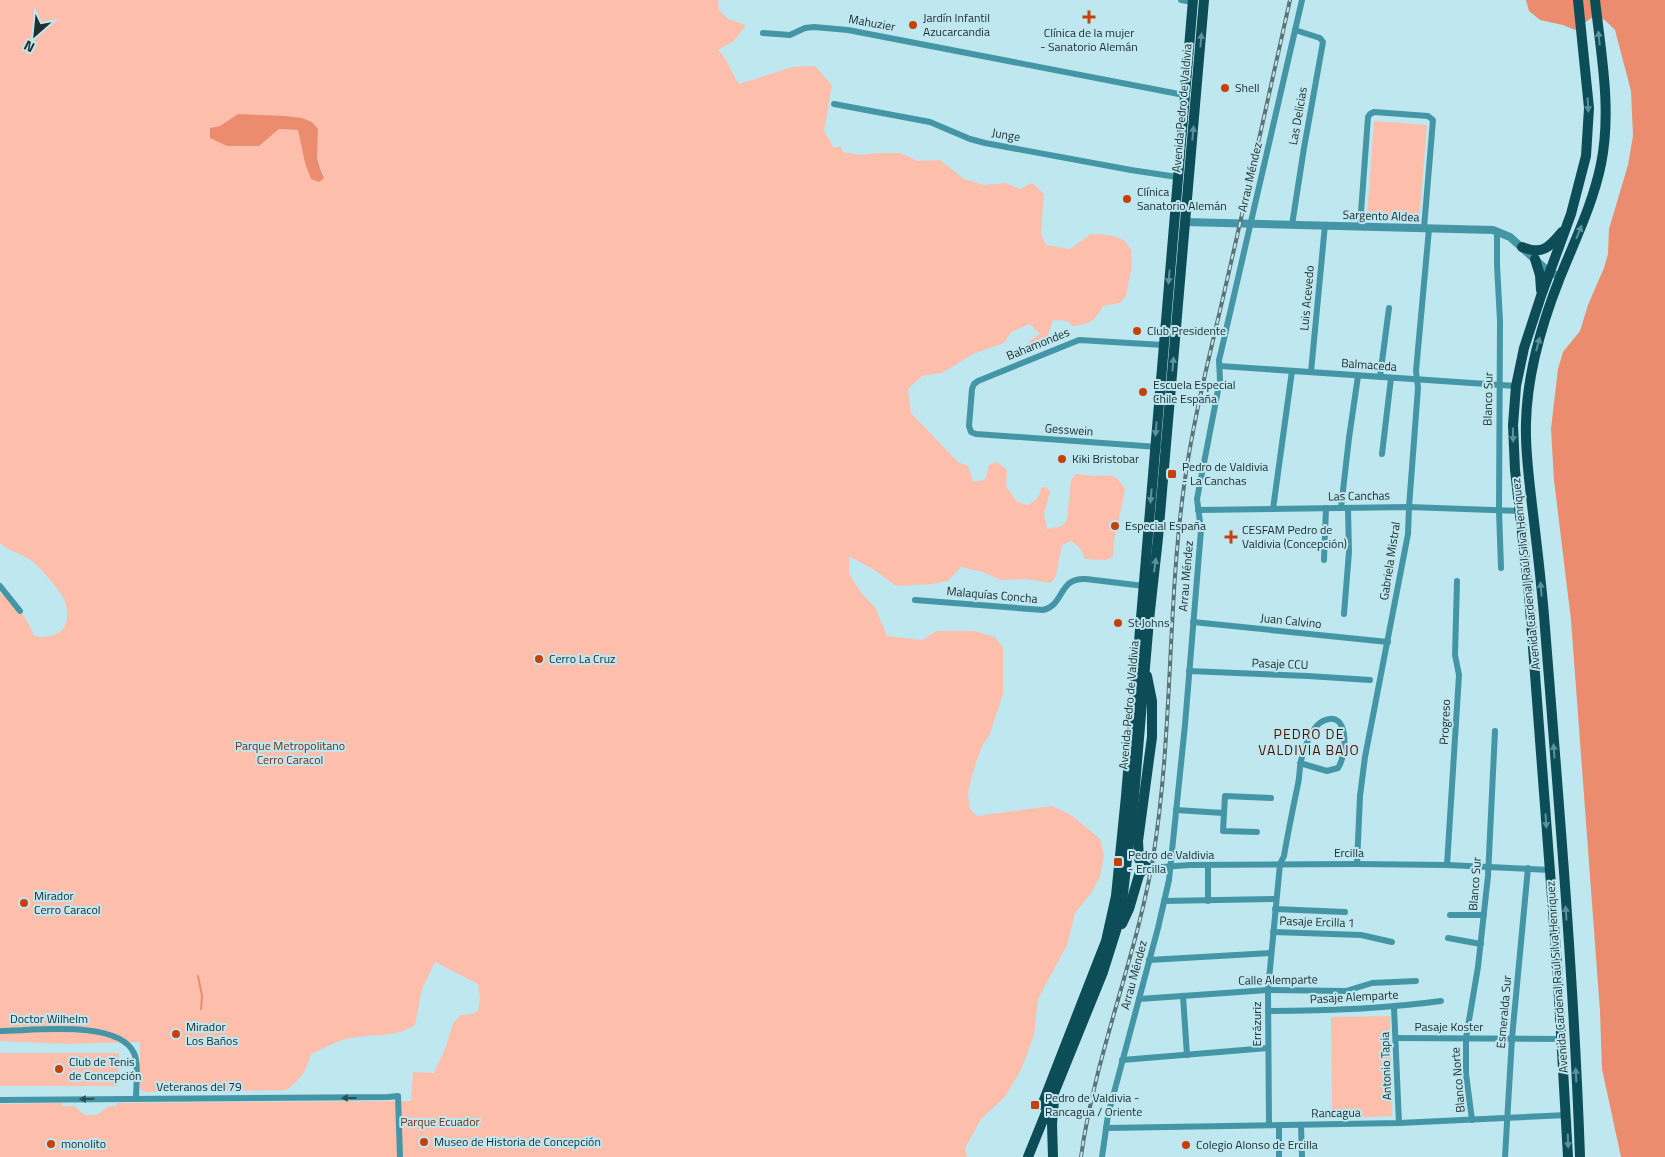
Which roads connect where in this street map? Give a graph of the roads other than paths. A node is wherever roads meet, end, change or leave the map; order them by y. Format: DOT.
graph roads {
  1 [pos="1181,0"];
  2 [pos="1204,0"];
  3 [pos="1302,0"];
  4 [pos="1578,0"];
  5 [pos="1595,0"];
  6 [pos="1195,1"];
  7 [pos="1203,13"];
  8 [pos="1295,30"];
  9 [pos="763,33"];
  10 [pos="1184,95"];
  11 [pos="834,104"];
  12 [pos="1195,105"];
  13 [pos="1190,172"];
  14 [pos="1177,177"];
  15 [pos="1175,211"];
  16 [pos="1185,222"];
  17 [pos="1251,224"];
  18 [pos="1292,224"];
  19 [pos="1325,226"];
  20 [pos="1360,226"];
  21 [pos="1567,226"];
  22 [pos="1173,228"];
  23 [pos="1426,228"];
  24 [pos="1497,231"];
  25 [pos="1522,247"];
  26 [pos="1535,259"];
  27 [pos="1549,272"];
  28 [pos="1561,277"];
  29 [pos="1541,296"];
  30 [pos="1390,308"];
  31 [pos="1163,345"];
  32 [pos="1220,366"];
  33 [pos="1292,371"];
  34 [pos="1311,372"];
  35 [pos="1358,376"];
  36 [pos="1380,377"];
  37 [pos="1391,378"];
  38 [pos="1417,380"];
  39 [pos="1499,385"];
  40 [pos="1516,386"];
  41 [pos="971,432"];
  42 [pos="1155,447"];
  43 [pos="1166,448"];
  44 [pos="1382,454"];
  45 [pos="1408,506"];
  46 [pos="1326,508"];
  47 [pos="1345,508"];
  48 [pos="1273,509"];
  49 [pos="1198,510"];
  50 [pos="1499,510"];
  51 [pos="1520,511"];
  52 [pos="1324,560"];
  53 [pos="1501,568"];
  54 [pos="1457,581"];
  55 [pos="0,586"];
  56 [pos="1144,586"];
  57 [pos="915,600"];
  58 [pos="20,611"];
  59 [pos="1344,614"];
  60 [pos="1193,622"];
  61 [pos="1388,642"];
  62 [pos="1145,666"];
  63 [pos="1189,671"];
  64 [pos="1370,680"];
  65 [pos="1137,710"];
  66 [pos="1152,722"];
  67 [pos="1495,731"];
  68 [pos="1150,751"];
  69 [pos="1300,763"];
  70 [pos="1134,798"];
  71 [pos="1271,798"];
  72 [pos="1176,810"];
  73 [pos="1223,813"];
  74 [pos="1258,832"];
  75 [pos="1280,864"];
  76 [pos="1357,864"];
  77 [pos="1208,865"];
  78 [pos="1447,865"];
  79 [pos="1170,866"];
  80 [pos="1488,866"];
  81 [pos="1148,868"];
  82 [pos="1528,868"];
  83 [pos="1550,870"];
  84 [pos="1276,899"];
  85 [pos="1164,901"];
  86 [pos="1208,901"];
  87 [pos="1275,909"];
  88 [pos="1345,912"];
  89 [pos="1450,914"];
  90 [pos="1484,915"];
  91 [pos="1273,932"];
  92 [pos="1114,938"];
  93 [pos="1448,938"];
  94 [pos="1392,942"];
  95 [pos="1481,944"];
  96 [pos="1271,953"];
  97 [pos="1149,960"];
  98 [pos="1416,981"];
  99 [pos="1268,990"];
  100 [pos="1183,996"];
  101 [pos="1139,999"];
  102 [pos="1441,1001"];
  103 [pos="1394,1007"];
  104 [pos="1268,1011"];
  105 [pos="0,1031"];
  106 [pos="1396,1038"];
  107 [pos="1466,1038"];
  108 [pos="1512,1038"];
  109 [pos="1562,1039"];
  110 [pos="1268,1048"];
  111 [pos="1187,1055"];
  112 [pos="1122,1060"];
  113 [pos="1058,1085"];
  114 [pos="136,1098"];
  115 [pos="0,1100"];
  116 [pos="1567,1115"];
  117 [pos="1508,1118"];
  118 [pos="1472,1120"];
  119 [pos="1399,1123"];
  120 [pos="1269,1125"];
  121 [pos="1278,1125"];
  122 [pos="1301,1125"];
  123 [pos="1106,1128"];
  124 [pos="400,1157"];
  125 [pos="1021,1157"];
  126 [pos="1028,1157"];
  127 [pos="1053,1157"];
  128 [pos="1102,1157"];
  129 [pos="1279,1157"];
  130 [pos="1302,1157"];
  131 [pos="1505,1157"];
  132 [pos="1568,1157"];
  133 [pos="1580,1157"];
  1 -- 6 [label="street"];
  2 -- 7 [label="main road, Avenida Pedro de Valdivia"];
  3 -- 8 [label="street, Arrau Méndez"];
  4 -- 21 [label="main road, Avenida Cardenal Raúl Silva Henríquez, one-way"];
  28 -- 5 [label="main road, Avenida Cardenal Raúl Silva Henríquez, one-way"];
  6 -- 7 [label="main road"];
  6 -- 10 [label="main road, Avenida Pedro de Valdivia"];
  12 -- 7 [label="main road, Avenida Pedro de Valdivia, one-way"];
  8 -- 17 [label="street, Arrau Méndez"];
  8 -- 18 [label="street, Las Delicias"];
  9 -- 10 [label="street, Mahuzier"];
  10 -- 12 [label="main road"];
  10 -- 14 [label="main road, Avenida Pedro de Valdivia"];
  11 -- 14 [label="street, Junge"];
  13 -- 12 [label="main road, Avenida Pedro de Valdivia, one-way"];
  13 -- 14 [label="main road"];
  13 -- 16 [label="main road, Avenida Pedro de Valdivia"];
  14 -- 15 [label="main road, Avenida Pedro de Valdivia"];
  15 -- 16 [label="main road"];
  15 -- 22 [label="main road, Avenida Pedro de Valdivia"];
  16 -- 17 [label="street, Sargento Aldea"];
  16 -- 22 [label="main road"];
  43 -- 16 [label="main road, Avenida Pedro de Valdivia, one-way"];
  17 -- 18 [label="street, Sargento Aldea"];
  17 -- 32 [label="street, Arrau Méndez"];
  18 -- 19 [label="street, Sargento Aldea"];
  19 -- 20 [label="street, Sargento Aldea"];
  19 -- 34 [label="street, Luis Acevedo"];
  20 -- 23 [label="street, Sargento Aldea"];
  20 -- 23 [label="street, Gabriela Mistral"];
  21 -- 25 [label="main road"];
  21 -- 27 [label="main road, Avenida Cardenal Raúl Silva Henríquez"];
  22 -- 31 [label="main road, Avenida Pedro de Valdivia, one-way"];
  23 -- 24 [label="street, Sargento Aldea"];
  23 -- 38 [label="street, Gabriela Mistral"];
  24 -- 25 [label="street, Sargento Aldea"];
  24 -- 39 [label="street, Blanco Sur"];
  25 -- 26 [label="street, Sargento Aldea"];
  26 -- 27 [label="street, Sargento Aldea"];
  26 -- 29 [label="main road"];
  27 -- 28 [label="street, Sargento Aldea"];
  27 -- 29 [label="main road, Avenida Cardenal Raúl Silva Henríquez"];
  133 -- 28 [label="main road, Avenida Cardenal Raúl Silva Henríquez, one-way"];
  29 -- 40 [label="main road, Avenida Cardenal Raúl Silva Henríquez"];
  30 -- 36 [label="street"];
  31 -- 41 [label="street, Bahamondes"];
  31 -- 42 [label="main road, Avenida Pedro de Valdivia, one-way"];
  32 -- 33 [label="street, Balmaceda"];
  32 -- 49 [label="street, Arrau Méndez"];
  33 -- 34 [label="street, Balmaceda"];
  33 -- 48 [label="street"];
  34 -- 35 [label="street, Balmaceda"];
  35 -- 36 [label="street, Balmaceda"];
  35 -- 47 [label="street"];
  36 -- 37 [label="street, Balmaceda"];
  37 -- 38 [label="street, Balmaceda"];
  37 -- 44 [label="street"];
  38 -- 39 [label="street, Balmaceda"];
  38 -- 45 [label="street, Gabriela Mistral"];
  39 -- 40 [label="street, Balmaceda"];
  39 -- 50 [label="street, Blanco Sur"];
  40 -- 51 [label="main road, Avenida Cardenal Raúl Silva Henríquez, one-way"];
  41 -- 42 [label="street, Gesswein"];
  42 -- 43 [label="street, Gesswein"];
  42 -- 56 [label="main road, Avenida Pedro de Valdivia, one-way"];
  62 -- 43 [label="main road, Avenida Pedro de Valdivia, one-way"];
  45 -- 47 [label="street, Las Canchas"];
  45 -- 50 [label="street, Las Canchas"];
  45 -- 61 [label="street, Gabriela Mistral"];
  46 -- 47 [label="street, Las Canchas"];
  46 -- 48 [label="street, Las Canchas"];
  46 -- 52 [label="street"];
  47 -- 59 [label="street"];
  48 -- 49 [label="street, Las Canchas"];
  49 -- 60 [label="street, Arrau Méndez"];
  50 -- 51 [label="street, Las Canchas"];
  50 -- 53 [label="street, Blanco Sur"];
  51 -- 83 [label="main road, Avenida Cardenal Raúl Silva Henríquez, one-way"];
  54 -- 78 [label="street, Progreso"];
  55 -- 58 [label="street"];
  56 -- 57 [label="street, Malaquías Concha"];
  56 -- 65 [label="main road, Avenida Pedro de Valdivia"];
  60 -- 61 [label="street, Juan Calvino"];
  60 -- 63 [label="street, Arrau Méndez"];
  61 -- 76 [label="street, Gabriela Mistral"];
  62 -- 65 [label="main road, Avenida Pedro de Valdivia"];
  62 -- 66 [label="main road"];
  63 -- 64 [label="street, Pasaje CCU"];
  63 -- 72 [label="street, Arrau Méndez"];
  65 -- 66 [label="main road"];
  65 -- 70 [label="main road, Avenida Pedro de Valdivia"];
  65 -- 125 [label="main road, Avenida Pedro de Valdivia"];
  66 -- 68 [label="main road"];
  67 -- 80 [label="street, Blanco Sur"];
  68 -- 70 [label="main road"];
  68 -- 81 [label="main road"];
  69 -- 69 [label="street, Errázuriz"];
  69 -- 75 [label="street, Errázuriz"];
  70 -- 92 [label="main road, Avenida Pedro de Valdivia"];
  71 -- 73 [label="street"];
  72 -- 73 [label="street"];
  72 -- 79 [label="street, Arrau Méndez"];
  73 -- 74 [label="street"];
  75 -- 76 [label="street, Ercilla"];
  75 -- 77 [label="street, Ercilla"];
  75 -- 84 [label="street, Errázuriz"];
  76 -- 78 [label="street, Ercilla"];
  77 -- 79 [label="street, Ercilla"];
  77 -- 86 [label="street"];
  78 -- 80 [label="street, Ercilla"];
  79 -- 81 [label="street, Ercilla"];
  79 -- 85 [label="street, Arrau Méndez"];
  80 -- 82 [label="street, Ercilla"];
  80 -- 90 [label="street, Blanco Sur"];
  81 -- 92 [label="main road"];
  82 -- 83 [label="street, Ercilla"];
  82 -- 108 [label="street, Esmeralda Sur"];
  83 -- 109 [label="main road, Avenida Cardenal Raúl Silva Henríquez"];
  84 -- 86 [label="street"];
  84 -- 87 [label="street, Errázuriz"];
  85 -- 86 [label="street"];
  85 -- 97 [label="street, Arrau Méndez"];
  87 -- 88 [label="street"];
  87 -- 91 [label="street, Errázuriz"];
  89 -- 90 [label="street"];
  90 -- 95 [label="street, Blanco Sur"];
  91 -- 94 [label="street, Pasaje Ercilla 1"];
  91 -- 96 [label="street, Errázuriz"];
  92 -- 113 [label="main road, Avenida Pedro de Valdivia"];
  93 -- 95 [label="street"];
  95 -- 107 [label="street, Blanco Sur"];
  96 -- 97 [label="street"];
  96 -- 99 [label="street, Errázuriz"];
  97 -- 101 [label="street, Arrau Méndez"];
  98 -- 99 [label="street, Calle Alemparte"];
  99 -- 100 [label="street, Calle Alemparte"];
  99 -- 104 [label="street, Errázuriz"];
  100 -- 101 [label="street, Calle Alemparte"];
  100 -- 111 [label="street"];
  101 -- 112 [label="street, Arrau Méndez"];
  102 -- 103 [label="street, Pasaje Alemparte"];
  103 -- 104 [label="street, Pasaje Alemparte"];
  103 -- 106 [label="street, Antonio Tapia"];
  104 -- 110 [label="street, Errázuriz"];
  105 -- 114 [label="street, Doctor Wilhelm"];
  106 -- 107 [label="street, Pasaje Koster"];
  106 -- 119 [label="street, Antonio Tapia"];
  107 -- 108 [label="street, Pasaje Koster"];
  107 -- 118 [label="street, Blanco Norte"];
  108 -- 109 [label="street, Pasaje Koster"];
  108 -- 117 [label="street, Esmeralda Sur"];
  109 -- 116 [label="main road, Avenida Cardenal Raúl Silva Henríquez"];
  110 -- 111 [label="street"];
  110 -- 120 [label="street, Errázuriz"];
  111 -- 112 [label="street"];
  112 -- 123 [label="street, Arrau Méndez"];
  113 -- 126 [label="main road, Avenida Pedro de Valdivia"];
  113 -- 127 [label="main road"];
  114 -- 115 [label="street, Veteranos del 79, one-way"];
  124 -- 114 [label="street, Veteranos del 79, one-way"];
  116 -- 117 [label="street, Rancagua"];
  116 -- 132 [label="main road, Avenida Cardenal Raúl Silva Henríquez, one-way"];
  117 -- 118 [label="street, Rancagua"];
  117 -- 131 [label="street, Esmeralda Sur"];
  118 -- 119 [label="street, Rancagua"];
  119 -- 122 [label="street, Rancagua"];
  120 -- 121 [label="street, Rancagua"];
  120 -- 123 [label="street, Rancagua"];
  121 -- 122 [label="street, Rancagua"];
  121 -- 129 [label="street"];
  122 -- 130 [label="street"];
  123 -- 128 [label="street, Arrau Méndez"];
}
